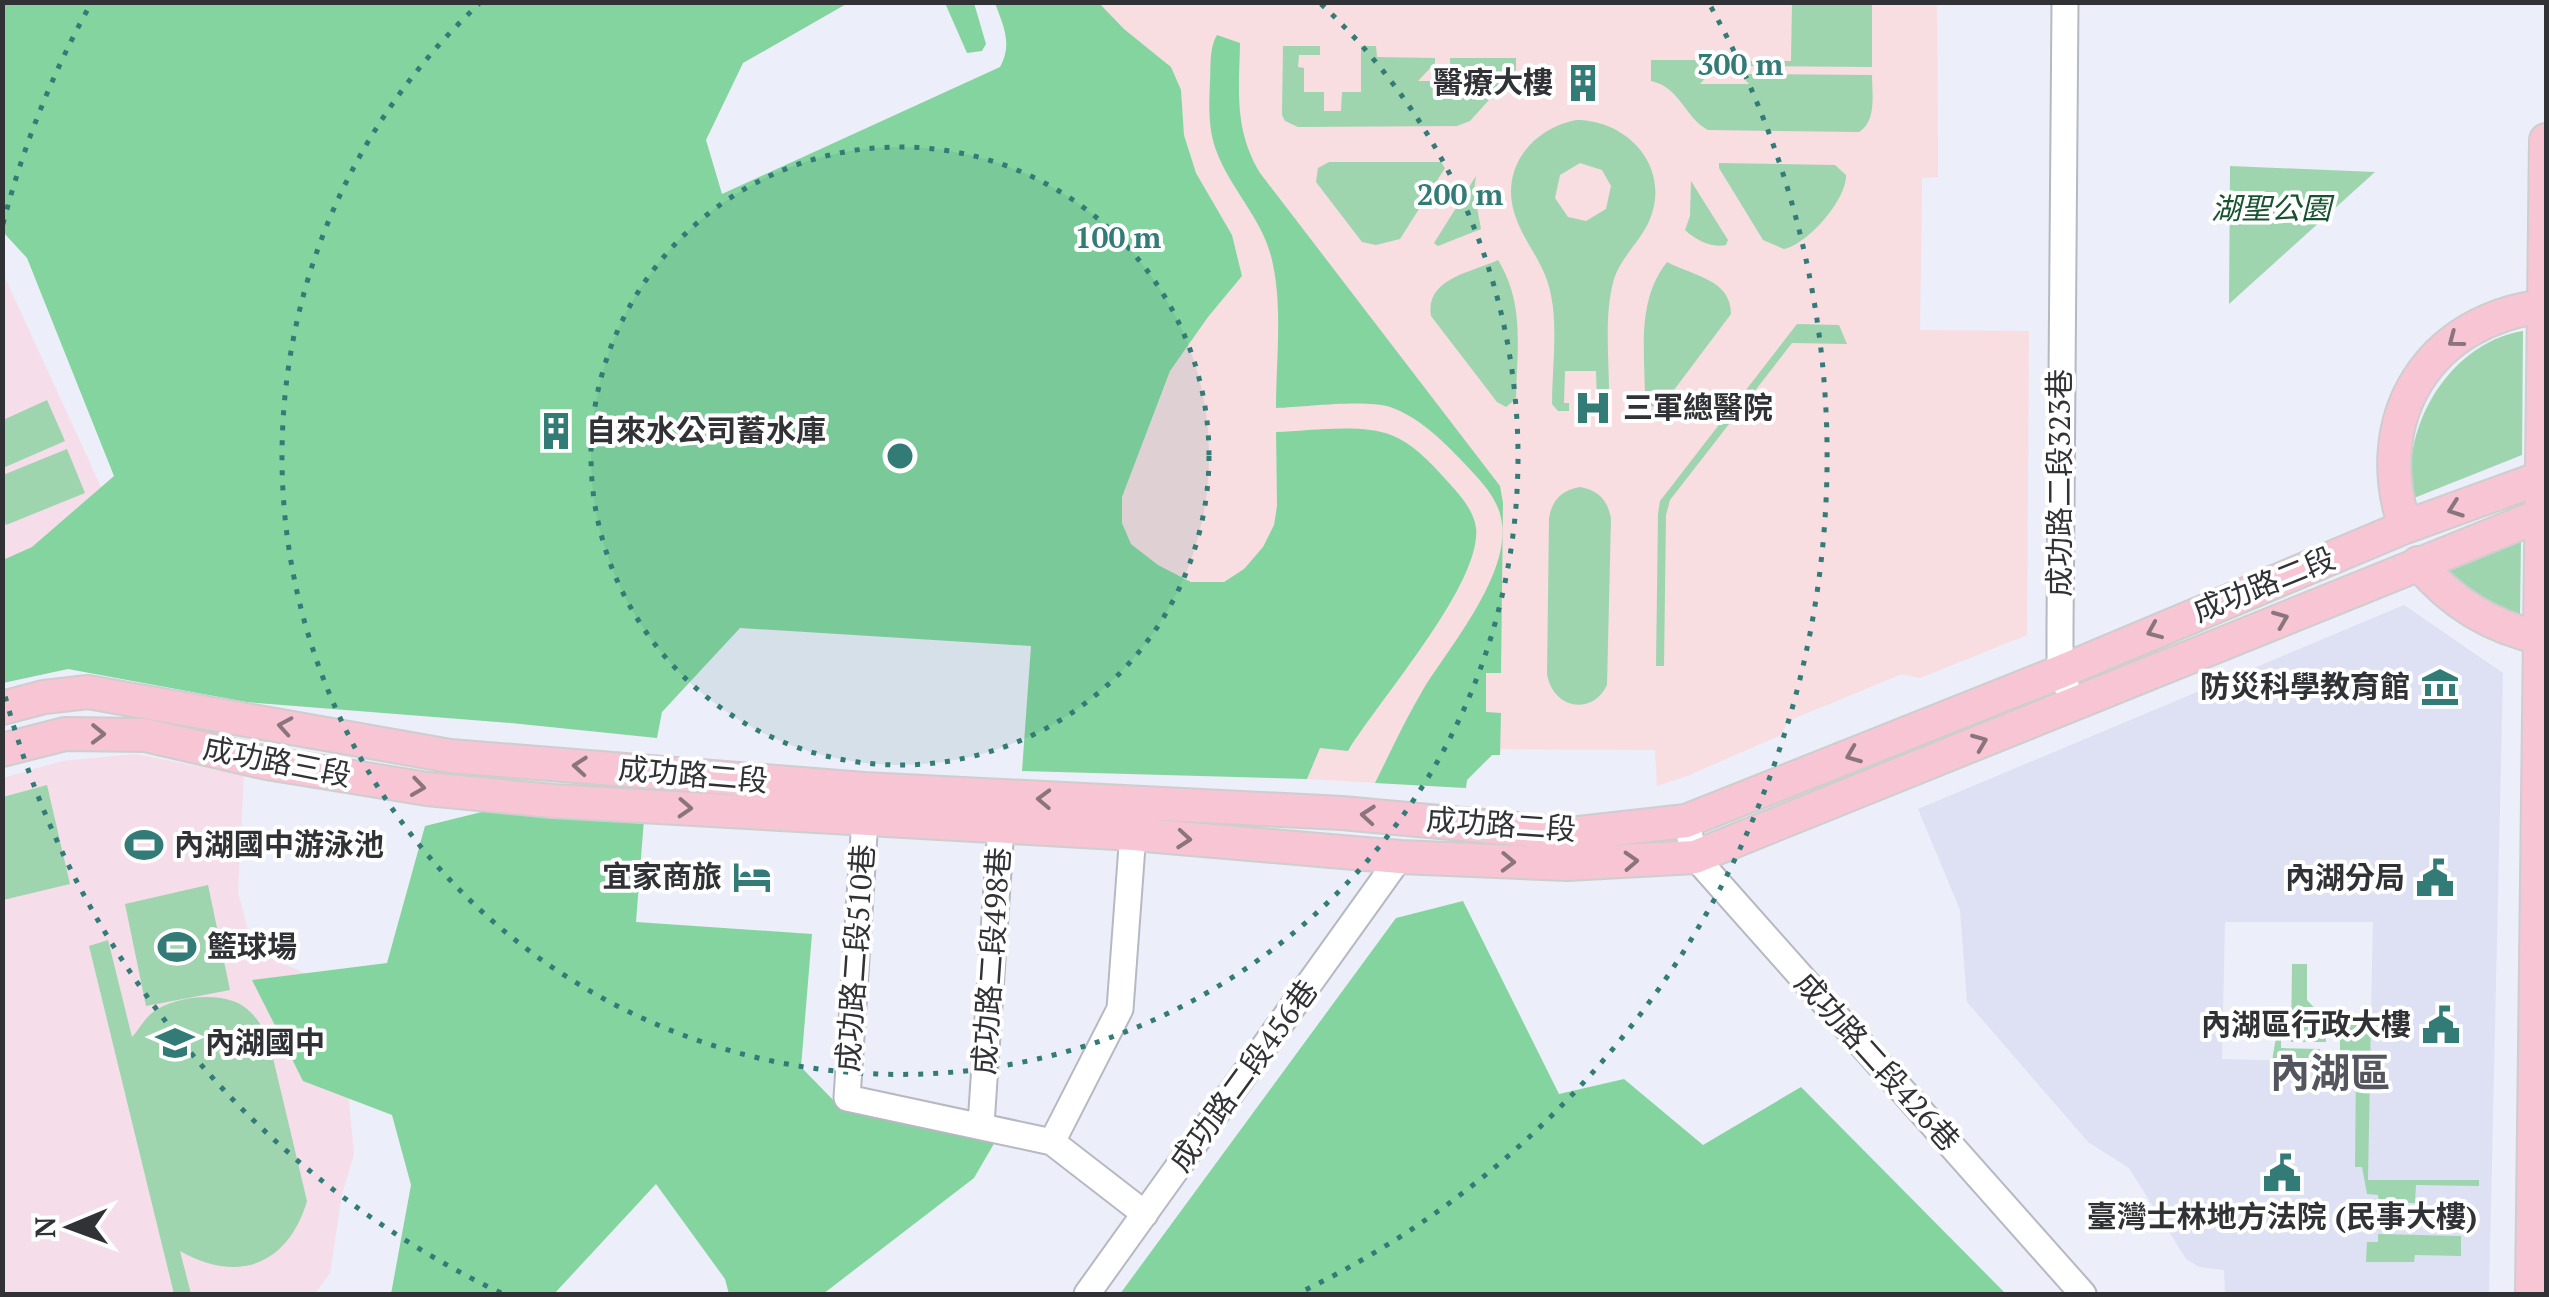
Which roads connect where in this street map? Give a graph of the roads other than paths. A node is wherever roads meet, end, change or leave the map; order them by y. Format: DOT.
graph roads {
  1 [pos="2065,2"];
  2 [pos="2546,140"];
  3 [pos="2545,306"];
  4 [pos="2544,476"];
  5 [pos="2544,513"];
  6 [pos="2405,527"];
  7 [pos="2418,563"];
  8 [pos="2542,638"];
  9 [pos="2060,672"];
  10 [pos="2073,704"];
  11 [pos="2,708"];
  12 [pos="2,750"];
  13 [pos="450,756"];
  14 [pos="553,801"];
  15 [pos="1002,813"];
  16 [pos="865,818"];
  17 [pos="1134,818"];
  18 [pos="1686,821"];
  19 [pos="1400,857"];
  20 [pos="1695,857"];
  21 [pos="981,1125"];
  22 [pos="1052,1142"];
  23 [pos="1145,1214"];
  24 [pos="1086,1294"];
  25 [pos="2083,1294"];
  26 [pos="2532,1294"];
  1 -- 9 [label="street, 成功路二段323巷"];
  2 -- 3 [label="main road"];
  3 -- 4 [label="main road"];
  3 -- 6 [label="main road, one-way"];
  4 -- 5 [label="main road"];
  4 -- 6 [label="main road, 成功路二段, one-way"];
  5 -- 7 [label="main road, 成功路二段"];
  5 -- 8 [label="main road"];
  6 -- 9 [label="main road, 成功路二段, one-way"];
  7 -- 8 [label="main road"];
  10 -- 7 [label="main road, 成功路二段, one-way"];
  8 -- 26 [label="main road"];
  9 -- 10 [label="street, 成功路二段323巷"];
  9 -- 18 [label="main road, 成功路二段, one-way"];
  20 -- 10 [label="main road, 成功路二段, one-way"];
  13 -- 11 [label="main road, 成功路三段, one-way"];
  12 -- 14 [label="main road, 成功路三段, one-way"];
  15 -- 13 [label="main road, 成功路二段, one-way"];
  14 -- 16 [label="main road, 成功路二段, one-way"];
  15 -- 16 [label="main road, 成功路二段"];
  15 -- 17 [label="main road, 成功路二段"];
  15 -- 21 [label="street, 成功路二段498巷"];
  16 -- 21 [label="street, 成功路二段510巷"];
  18 -- 17 [label="main road, 成功路二段, one-way"];
  17 -- 19 [label="main road, 成功路二段, one-way"];
  17 -- 22 [label="street"];
  18 -- 20 [label="street, 成功路二段426巷"];
  19 -- 20 [label="main road, 成功路二段, one-way"];
  19 -- 23 [label="street, 成功路二段456巷"];
  20 -- 25 [label="street, 成功路二段426巷"];
  21 -- 22 [label="street"];
  22 -- 23 [label="street"];
  23 -- 24 [label="street, 成功路二段456巷"];
}
